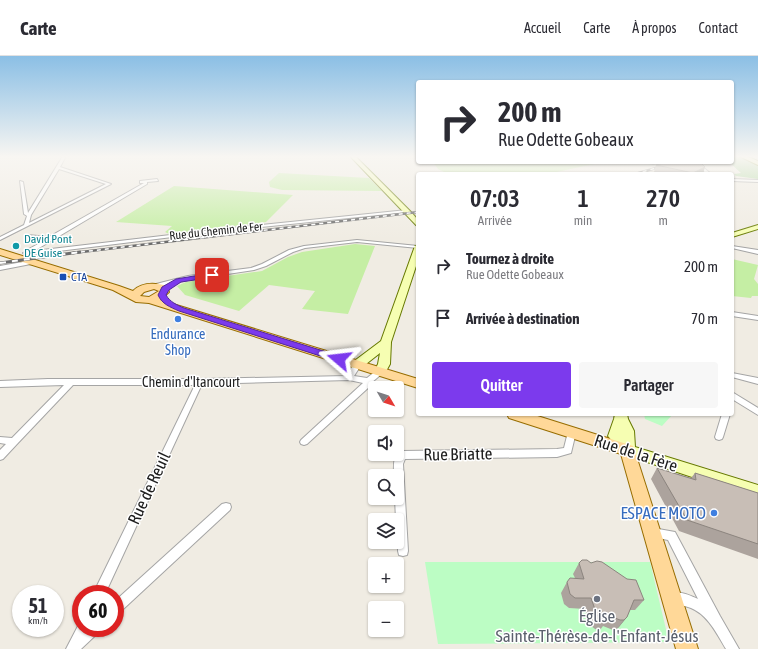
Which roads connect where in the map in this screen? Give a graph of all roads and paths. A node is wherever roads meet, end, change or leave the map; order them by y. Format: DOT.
graph roads {
  1 [pos="21,184"];
  2 [pos="48,184"];
  3 [pos="108,184"];
  4 [pos="143,184"];
  5 [pos="380,184"];
  6 [pos="408,212"];
  7 [pos="29,215"];
  8 [pos="416,222"];
  9 [pos="26,226"];
  10 [pos="758,226"];
  11 [pos="734,234"];
  12 [pos="30,236"];
  13 [pos="0,239"];
  14 [pos="50,239"];
  15 [pos="734,247"];
  16 [pos="416,248"];
  17 [pos="0,252"];
  18 [pos="758,252"];
  19 [pos="26,253"];
  20 [pos="416,254"];
  21 [pos="14,256"];
  22 [pos="34,262"];
  23 [pos="0,268"];
  24 [pos="179,280"];
  25 [pos="154,286"];
  26 [pos="163,292"];
  27 [pos="138,293"];
  28 [pos="150,300"];
  29 [pos="182,310"];
  30 [pos="734,314"];
  31 [pos="758,318"];
  32 [pos="386,342"];
  33 [pos="357,365"];
  34 [pos="380,372"];
  35 [pos="734,375"];
  36 [pos="350,378"];
  37 [pos="368,381"];
  38 [pos="758,381"];
  39 [pos="71,382"];
  40 [pos="200,382"];
  41 [pos="416,383"];
  42 [pos="0,384"];
  43 [pos="734,396"];
  44 [pos="758,412"];
  45 [pos="520,416"];
  46 [pos="621,416"];
  47 [pos="725,416"];
  48 [pos="572,432"];
  49 [pos="719,437"];
  50 [pos="0,440"];
  51 [pos="14,442"];
  52 [pos="304,442"];
  53 [pos="628,450"];
  54 [pos="0,456"];
  55 [pos="758,492"];
  56 [pos="226,507"];
  57 [pos="653,533"];
  58 [pos="403,551"];
  59 [pos="103,585"];
  60 [pos="672,598"];
  61 [pos="124,601"];
  62 [pos="714,617"];
  63 [pos="78,637"];
  64 [pos="85,637"];
  65 [pos="73,648"];
  66 [pos="687,649"];
  67 [pos="733,649"];
  1 -- 7 [label="street"];
  2 -- 7 [label="street"];
  3 -- 9 [label="street"];
  4 -- 14 [label="street"];
  5 -- 6 [label="street"];
  6 -- 8 [label="street"];
  6 -- 19 [label="street, Rue du Chemin de Fer"];
  7 -- 9 [label="street"];
  9 -- 13 [label="street"];
  10 -- 11 [label="street"];
  12 -- 14 [label="street"];
  14 -- 19 [label="street"];
  15 -- 18 [label="street"];
  16 -- 24 [label="street"];
  17 -- 21 [label="main road"];
  19 -- 21 [label="street"];
  20 -- 32 [label="street"];
  21 -- 22 [label="main road"];
  22 -- 23 [label="street"];
  22 -- 27 [label="main road"];
  24 -- 25 [label="street"];
  24 -- 26 [label="street"];
  25 -- 26 [label="main road"];
  25 -- 27 [label="main road"];
  26 -- 28 [label="main road"];
  26 -- 29 [label="main road"];
  27 -- 28 [label="main road"];
  28 -- 29 [label="main road"];
  29 -- 33 [label="main road"];
  30 -- 31 [label="street"];
  32 -- 33 [label="street"];
  32 -- 34 [label="street"];
  33 -- 34 [label="main road"];
  33 -- 36 [label="street"];
  34 -- 37 [label="street"];
  34 -- 41 [label="main road"];
  35 -- 38 [label="street"];
  36 -- 37 [label="street, Chemin d'Itancourt"];
  36 -- 40 [label="street, Chemin d'Itancourt"];
  37 -- 52 [label="street"];
  39 -- 40 [label="street, Chemin d'Itancourt"];
  39 -- 42 [label="street, Chemin d'Itancourt"];
  39 -- 51 [label="street"];
  40 -- 59 [label="street, Rue de Reuil"];
  43 -- 44 [label="street"];
  45 -- 48 [label="main road, Rue de la Fère"];
  46 -- 53 [label="street"];
  47 -- 49 [label="street"];
  48 -- 53 [label="main road, Rue de la Fère"];
  48 -- 58 [label="street, Rue Briatte"];
  50 -- 51 [label="street"];
  51 -- 54 [label="street"];
  53 -- 55 [label="street, Rue de la Fère"];
  53 -- 57 [label="main road"];
  56 -- 61 [label="street"];
  57 -- 60 [label="main road"];
  57 -- 62 [label="street"];
  60 -- 62 [label="street"];
  60 -- 66 [label="main road"];
  62 -- 67 [label="street"];
  63 -- 65 [label="street"];
  64 -- 65 [label="street"];
}
